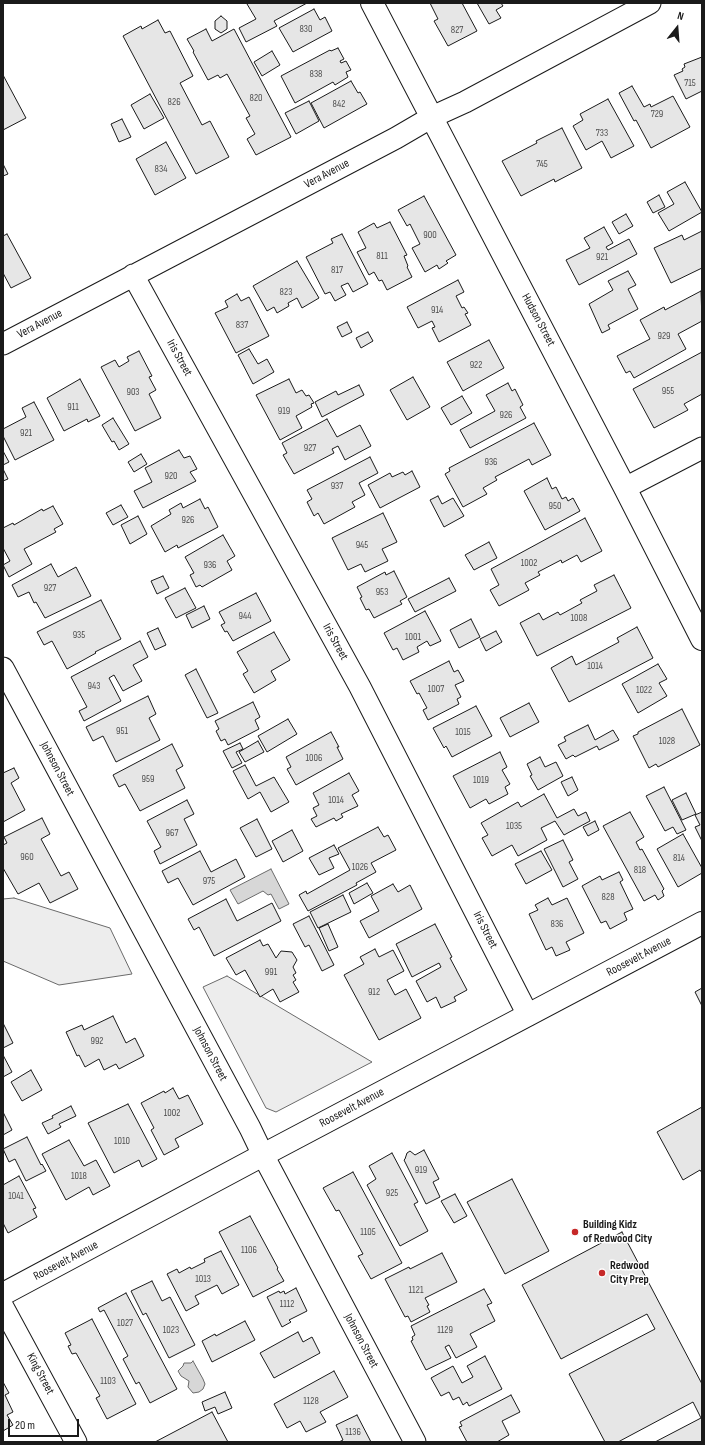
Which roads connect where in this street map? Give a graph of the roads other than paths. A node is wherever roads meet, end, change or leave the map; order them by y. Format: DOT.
graph roads {
  1 [pos="372,3"];
  2 [pos="650,3"];
  3 [pos="432,117"];
  4 [pos="134,275"];
  5 [pos="3,344"];
  6 [pos="702,448"];
  7 [pos="625,488"];
  8 [pos="702,639"];
  9 [pos="3,668"];
  10 [pos="702,923"];
  11 [pos="528,1015"];
  12 [pos="262,1155"];
  13 [pos="3,1294"];
  14 [pos="3,1307"];
  15 [pos="76,1442"];
  16 [pos="415,1442"];
  1 -- 3 [label="street, Hudson Street"];
  2 -- 3 [label="street, Vera Avenue"];
  3 -- 4 [label="street, Vera Avenue"];
  3 -- 7 [label="street, Hudson Street"];
  4 -- 5 [label="street, Vera Avenue"];
  4 -- 11 [label="street, Iris Street"];
  6 -- 7 [label="street"];
  7 -- 8 [label="street, Hudson Street"];
  9 -- 12 [label="street, Johnson Street"];
  10 -- 11 [label="street, Roosevelt Avenue"];
  11 -- 12 [label="street, Roosevelt Avenue"];
  12 -- 13 [label="street, Roosevelt Avenue"];
  12 -- 16 [label="street, Johnson Street"];
  14 -- 15 [label="street, King Street"];
}
